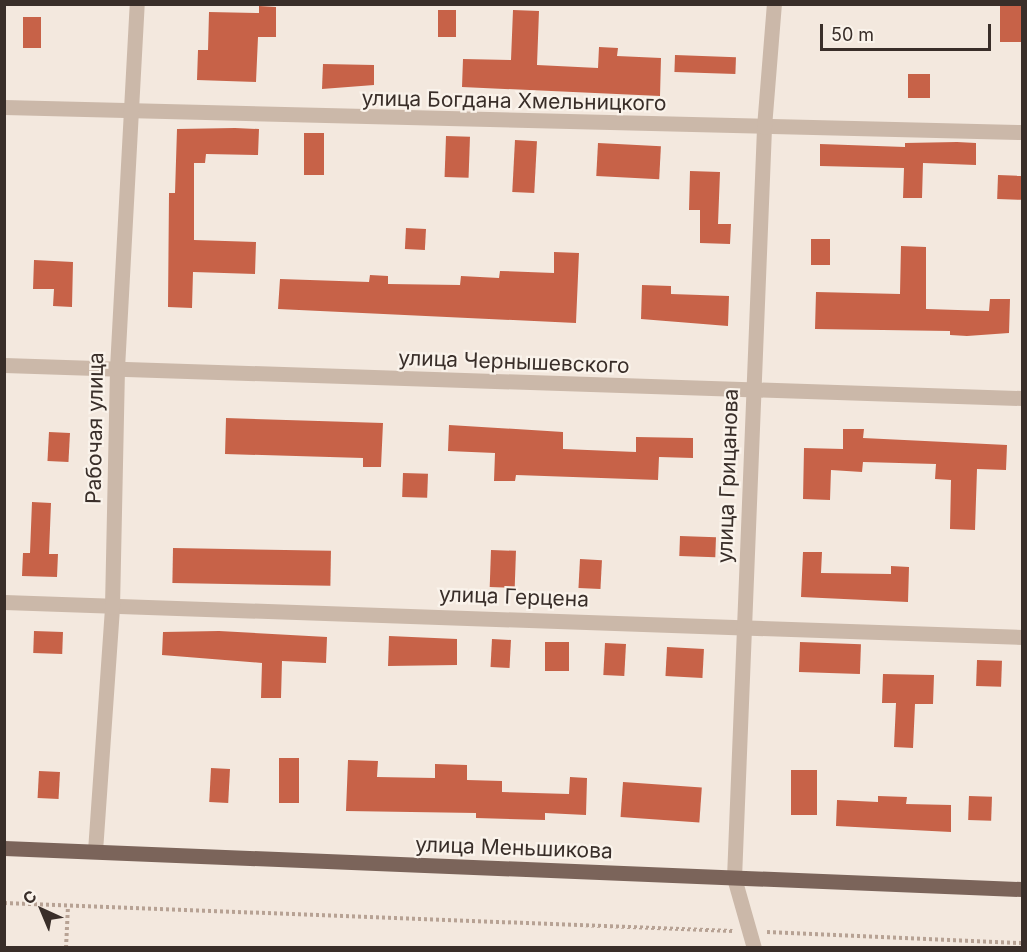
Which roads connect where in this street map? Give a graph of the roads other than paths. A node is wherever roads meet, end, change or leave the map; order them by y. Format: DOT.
graph roads {
  1 [pos="137,4"];
  2 [pos="774,4"];
  3 [pos="4,107"];
  4 [pos="129,113"];
  5 [pos="764,127"];
  6 [pos="1023,132"];
  7 [pos="4,365"];
  8 [pos="117,368"];
  9 [pos="753,392"];
  10 [pos="1023,398"];
  11 [pos="4,602"];
  12 [pos="112,607"];
  13 [pos="743,625"];
  14 [pos="1023,637"];
  15 [pos="4,848"];
  16 [pos="95,851"];
  17 [pos="734,878"];
  18 [pos="1023,889"];
  19 [pos="754,948"];
  1 -- 4 [label="street, Рабочая улица"];
  2 -- 5 [label="street, улица Грицанова"];
  3 -- 4 [label="street, улица Богдана Хмельницкого"];
  4 -- 5 [label="street, улица Богдана Хмельницкого"];
  4 -- 8 [label="street, Рабочая улица"];
  5 -- 6 [label="street, улица Богдана Хмельницкого"];
  5 -- 9 [label="street, улица Грицанова"];
  7 -- 8 [label="street, улица Чернышевского"];
  8 -- 9 [label="street, улица Чернышевского"];
  8 -- 12 [label="street, Рабочая улица"];
  9 -- 10 [label="street, улица Чернышевского"];
  9 -- 13 [label="street, улица Грицанова"];
  11 -- 12 [label="street, улица Герцена"];
  12 -- 13 [label="street, улица Герцена"];
  12 -- 16 [label="street, Рабочая улица"];
  13 -- 14 [label="street, улица Герцена"];
  13 -- 17 [label="street, улица Грицанова"];
  15 -- 16 [label="main road, улица Меньшикова"];
  16 -- 17 [label="main road, улица Меньшикова"];
  17 -- 18 [label="main road, улица Меньшикова"];
  17 -- 19 [label="street, улица Грицанова"];
}
